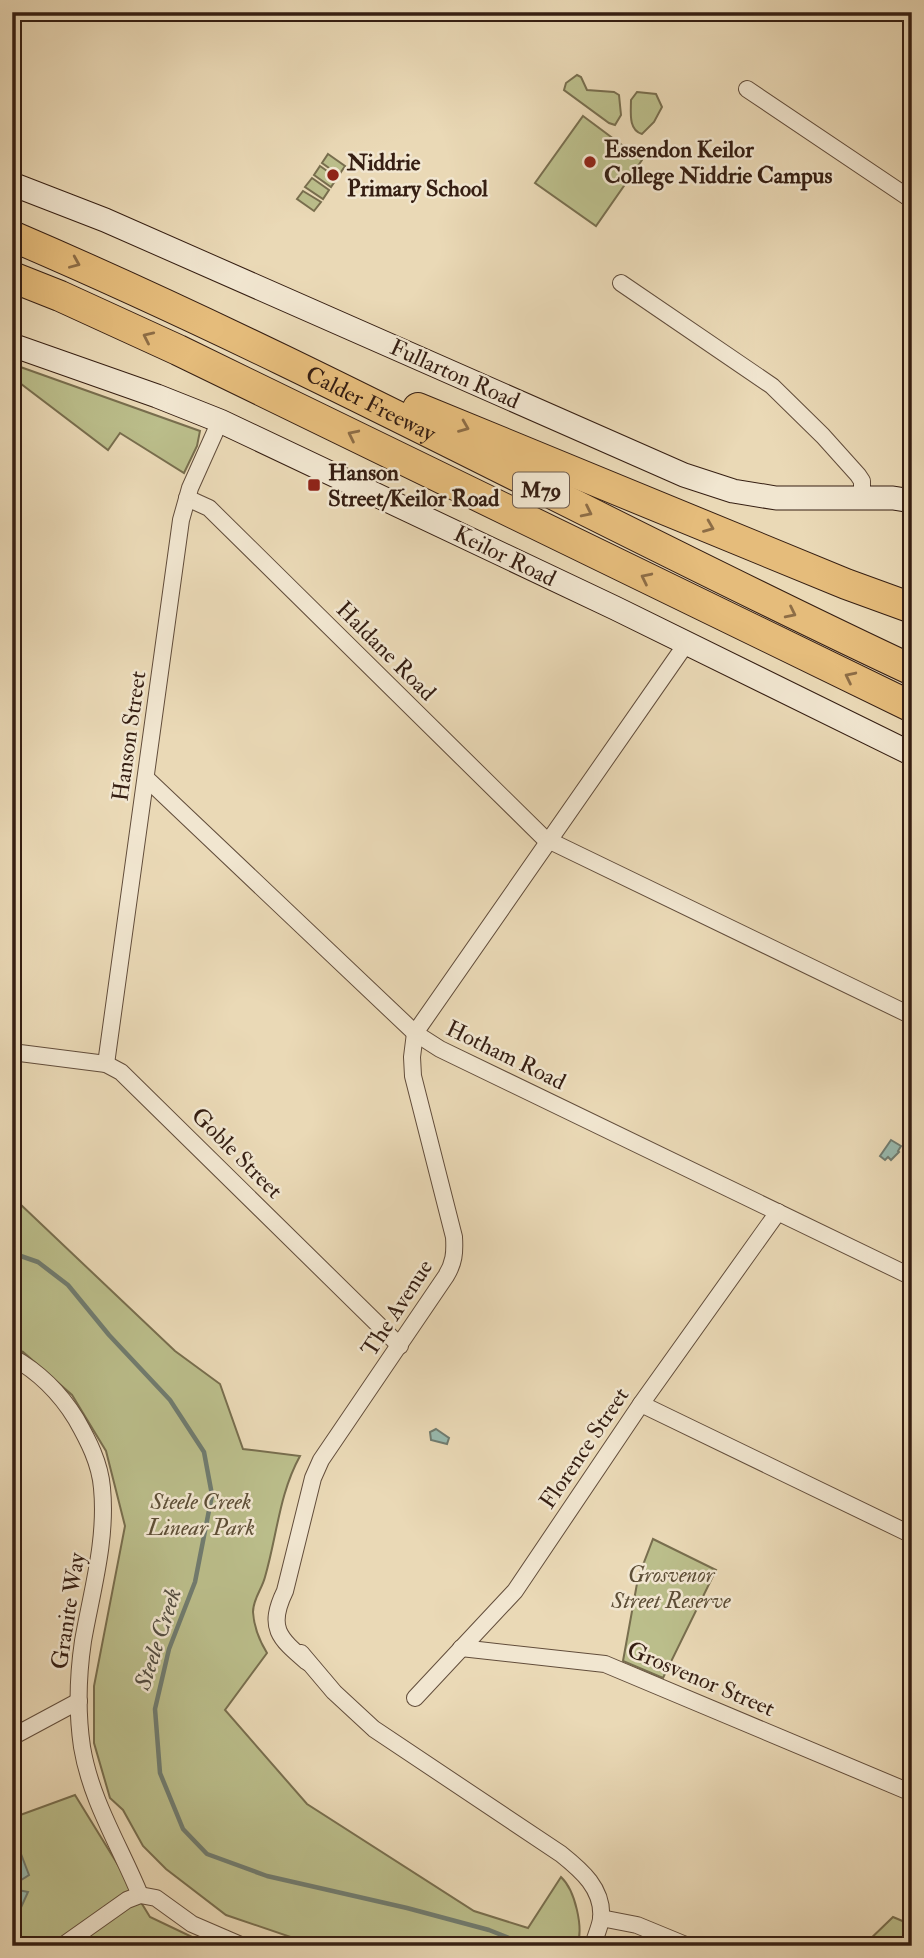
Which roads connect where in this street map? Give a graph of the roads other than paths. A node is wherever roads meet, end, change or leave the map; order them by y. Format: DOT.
graph roads {
  1 [pos="747,89"];
  2 [pos="12,184"];
  3 [pos="912,200"];
  4 [pos="12,236"];
  5 [pos="12,277"];
  6 [pos="621,283"];
  7 [pos="197,319"];
  8 [pos="12,345"];
  9 [pos="220,421"];
  10 [pos="187,498"];
  11 [pos="862,498"];
  12 [pos="912,501"];
  13 [pos="912,608"];
  14 [pos="686,644"];
  15 [pos="912,670"];
  16 [pos="912,707"];
  17 [pos="912,754"];
  18 [pos="146,778"];
  19 [pos="549,842"];
  20 [pos="912,1016"];
  21 [pos="415,1033"];
  22 [pos="12,1052"];
  23 [pos="106,1064"];
  24 [pos="778,1212"];
  25 [pos="912,1277"];
  26 [pos="400,1346"];
  27 [pos="12,1357"];
  28 [pos="641,1404"];
  29 [pos="912,1535"];
  30 [pos="461,1648"];
  31 [pos="415,1698"];
  32 [pos="79,1701"];
  33 [pos="12,1737"];
  34 [pos="912,1793"];
  35 [pos="140,1895"];
  36 [pos="601,1918"];
  37 [pos="62,1946"];
  38 [pos="243,1946"];
  39 [pos="593,1946"];
  40 [pos="688,1946"];
  1 -- 3 [label="street"];
  2 -- 11 [label="main road, Fullarton Road"];
  4 -- 7 [label="highway, Calder Freeway / M79, one-way"];
  16 -- 5 [label="highway, Calder Freeway / M79, one-way"];
  6 -- 11 [label="street"];
  7 -- 13 [label="highway, one-way"];
  7 -- 15 [label="highway, Calder Freeway / M79, one-way"];
  8 -- 9 [label="main road, Keilor Road"];
  9 -- 10 [label="street, Hanson Street"];
  9 -- 14 [label="main road, Keilor Road"];
  10 -- 18 [label="street, Hanson Street"];
  10 -- 19 [label="street, Haldane Road"];
  11 -- 12 [label="main road, Fullarton Road"];
  14 -- 17 [label="main road, Keilor Road"];
  14 -- 19 [label="street"];
  18 -- 21 [label="street, Hotham Road"];
  18 -- 23 [label="street, Hanson Street"];
  19 -- 20 [label="street, Haldane Road"];
  19 -- 21 [label="street"];
  21 -- 24 [label="street, Hotham Road"];
  21 -- 26 [label="street, The Avenue"];
  22 -- 23 [label="street, Goble Street"];
  23 -- 26 [label="street, Goble Street"];
  24 -- 25 [label="street, Hotham Road"];
  24 -- 28 [label="street, Florence Street"];
  26 -- 36 [label="street, The Avenue"];
  27 -- 32 [label="street, Granite Way"];
  28 -- 29 [label="street"];
  28 -- 30 [label="street, Florence Street"];
  30 -- 31 [label="street, Florence Street"];
  30 -- 34 [label="street, Grosvenor Street"];
  32 -- 33 [label="street"];
  32 -- 35 [label="street, Granite Way"];
  35 -- 37 [label="street"];
  35 -- 38 [label="street"];
  36 -- 39 [label="street"];
  36 -- 40 [label="street"];
}
